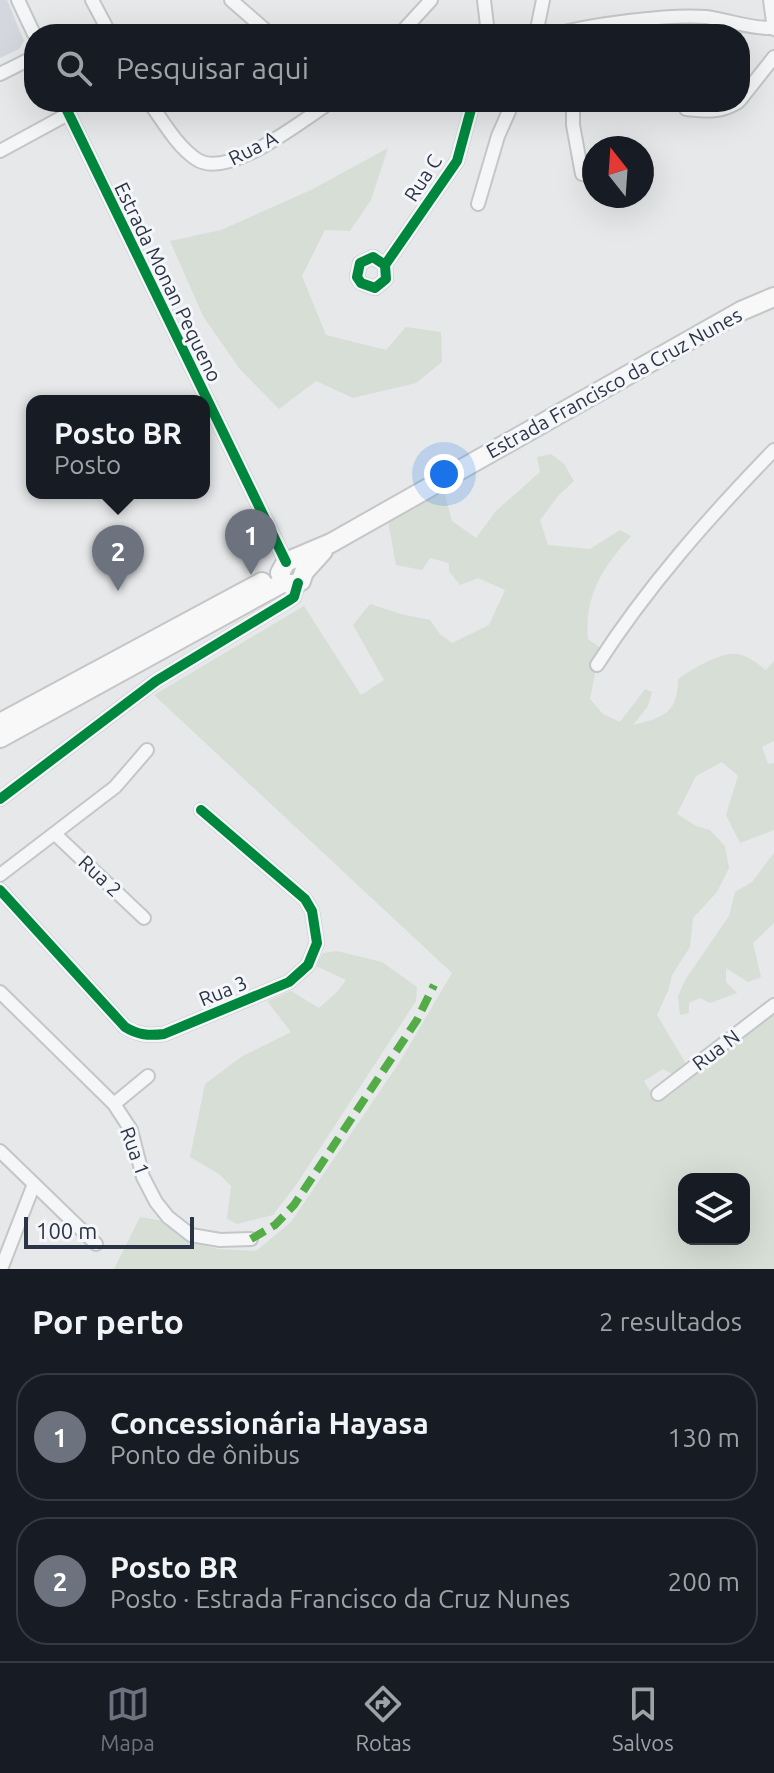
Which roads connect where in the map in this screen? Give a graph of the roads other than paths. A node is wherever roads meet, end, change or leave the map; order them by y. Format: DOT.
graph roads {
  1 [pos="18,0"];
  2 [pos="92,0"];
  3 [pos="231,0"];
  4 [pos="431,0"];
  5 [pos="484,0"];
  6 [pos="543,0"];
  7 [pos="770,0"];
  8 [pos="29,24"];
  9 [pos="105,24"];
  10 [pos="259,24"];
  11 [pos="409,24"];
  12 [pos="487,24"];
  13 [pos="538,24"];
  14 [pos="620,24"];
  15 [pos="733,24"];
  16 [pos="750,27"];
  17 [pos="774,29"];
  18 [pos="774,57"];
  19 [pos="24,62"];
  20 [pos="0,74"];
  21 [pos="750,87"];
  22 [pos="59,112"];
  23 [pos="67,112"];
  24 [pos="156,112"];
  25 [pos="315,112"];
  26 [pos="470,112"];
  27 [pos="509,112"];
  28 [pos="573,112"];
  29 [pos="0,151"];
  30 [pos="582,174"];
  31 [pos="478,204"];
  32 [pos="385,265"];
  33 [pos="774,297"];
  34 [pos="205,395"];
  35 [pos="210,406"];
  36 [pos="774,450"];
  37 [pos="291,572"];
  38 [pos="597,665"];
  39 [pos="0,723"];
  40 [pos="0,738"];
  41 [pos="147,750"];
  42 [pos="0,799"];
  43 [pos="201,810"];
  44 [pos="55,834"];
  45 [pos="0,875"];
  46 [pos="0,890"];
  47 [pos="144,918"];
  48 [pos="0,992"];
  49 [pos="774,1005"];
  50 [pos="148,1076"];
  51 [pos="658,1094"];
  52 [pos="114,1104"];
  53 [pos="0,1151"];
  54 [pos="34,1184"];
  55 [pos="251,1239"];
  56 [pos="96,1244"];
  57 [pos="1,1269"];
  1 -- 8 [label="street"];
  2 -- 9 [label="street"];
  3 -- 10 [label="street"];
  4 -- 11 [label="street"];
  5 -- 12 [label="street"];
  6 -- 13 [label="street"];
  7 -- 17 [label="street"];
  14 -- 15 [label="street"];
  16 -- 17 [label="street"];
  18 -- 21 [label="street"];
  19 -- 20 [label="street"];
  22 -- 29 [label="street"];
  23 -- 34 [label="street, Estrada Monan Pequeno"];
  24 -- 25 [label="street, Rua A"];
  26 -- 32 [label="street, Rua C"];
  27 -- 31 [label="street"];
  28 -- 30 [label="street"];
  33 -- 37 [label="main road, Estrada Francisco da Cruz Nunes"];
  35 -- 37 [label="street, Estrada Monan Pequeno"];
  36 -- 38 [label="street"];
  37 -- 39 [label="main road, Estrada Francisco da Cruz Nunes"];
  37 -- 40 [label="main road, Estrada Francisco da Cruz Nunes"];
  37 -- 42 [label="street"];
  41 -- 44 [label="street"];
  43 -- 46 [label="street, Rua 3"];
  44 -- 45 [label="street"];
  44 -- 47 [label="street, Rua 2"];
  48 -- 52 [label="street, Rua 1"];
  49 -- 51 [label="street, Rua N"];
  50 -- 52 [label="street"];
  52 -- 55 [label="street, Rua 1"];
  53 -- 54 [label="street"];
  54 -- 56 [label="street"];
  54 -- 57 [label="street"];
}
